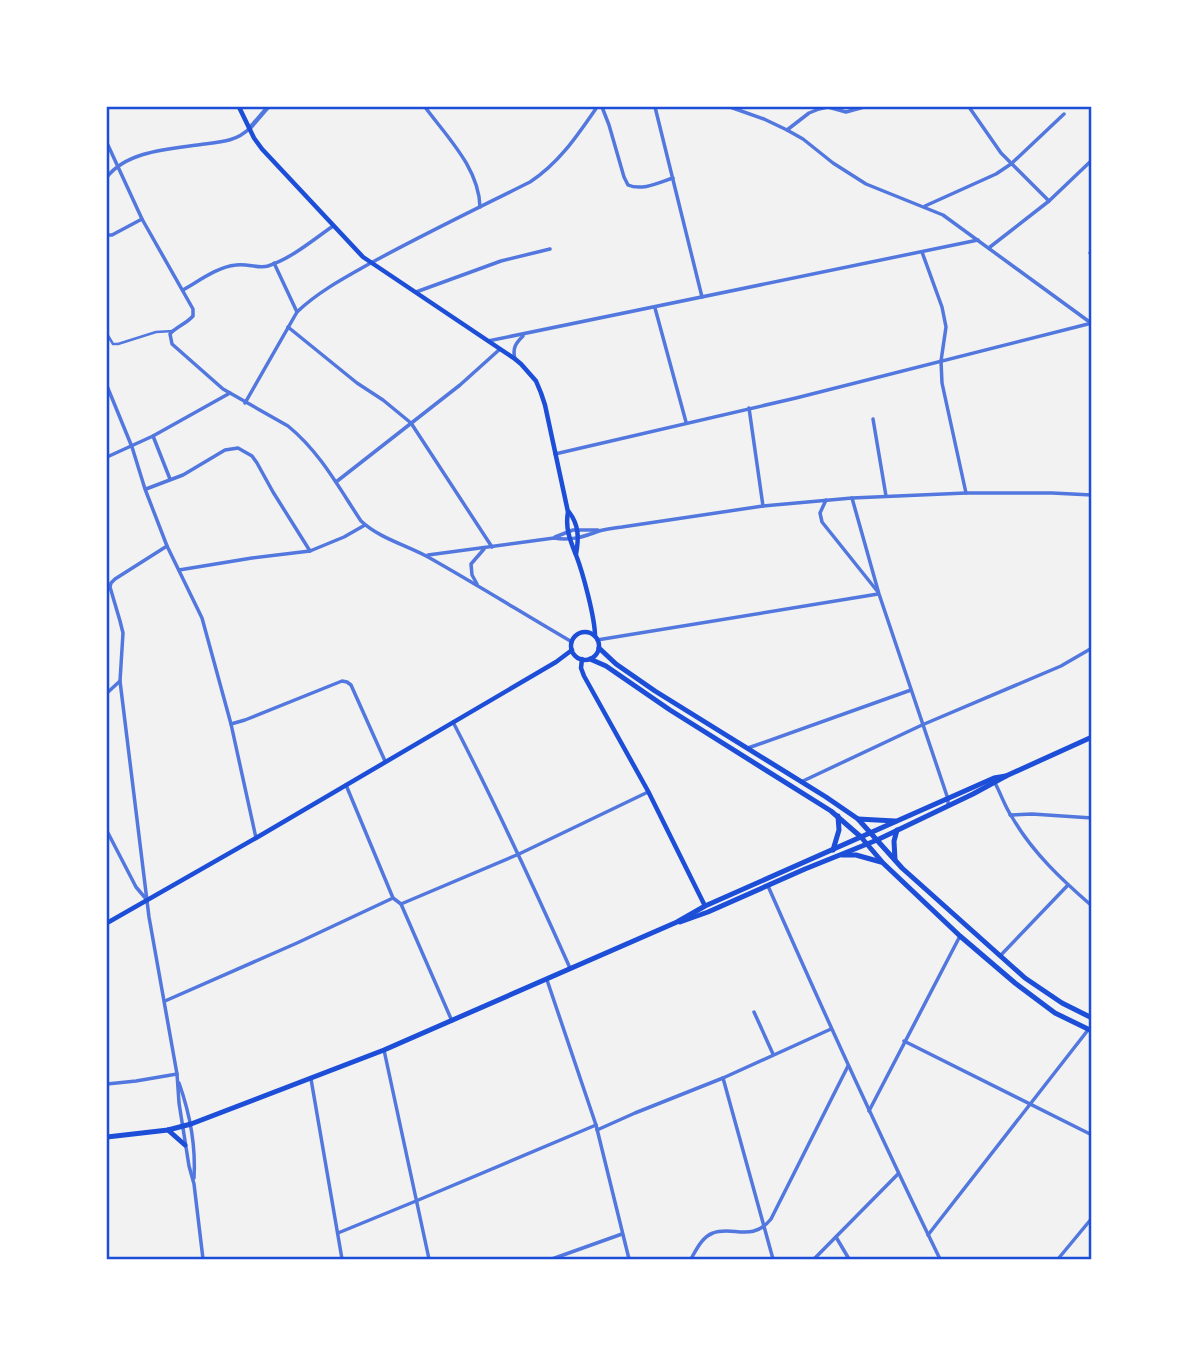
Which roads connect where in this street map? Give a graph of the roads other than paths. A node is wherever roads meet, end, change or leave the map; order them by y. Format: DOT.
graph roads {
  1 [pos="239,107"];
  2 [pos="268,107"];
  3 [pos="425,107"];
  4 [pos="599,107"];
  5 [pos="655,107"];
  6 [pos="730,107"];
  7 [pos="863,107"];
  8 [pos="969,107"];
  9 [pos="1064,114"];
  10 [pos="250,128"];
  11 [pos="788,130"];
  12 [pos="107,143"];
  13 [pos="1092,160"];
  14 [pos="1011,164"];
  15 [pos="117,166"];
  16 [pos="107,177"];
  17 [pos="673,178"];
  18 [pos="1049,201"];
  19 [pos="480,207"];
  20 [pos="923,207"];
  21 [pos="142,219"];
  22 [pos="333,226"];
  23 [pos="107,235"];
  24 [pos="978,240"];
  25 [pos="989,248"];
  26 [pos="550,249"];
  27 [pos="922,251"];
  28 [pos="274,263"];
  29 [pos="371,263"];
  30 [pos="183,290"];
  31 [pos="415,293"];
  32 [pos="702,297"];
  33 [pos="655,308"];
  34 [pos="297,312"];
  35 [pos="1092,323"];
  36 [pos="288,327"];
  37 [pos="173,331"];
  38 [pos="107,334"];
  39 [pos="525,334"];
  40 [pos="488,341"];
  41 [pos="500,349"];
  42 [pos="515,359"];
  43 [pos="941,361"];
  44 [pos="107,386"];
  45 [pos="230,393"];
  46 [pos="245,403"];
  47 [pos="749,408"];
  48 [pos="873,419"];
  49 [pos="686,422"];
  50 [pos="411,423"];
  51 [pos="153,436"];
  52 [pos="132,447"];
  53 [pos="555,453"];
  54 [pos="107,457"];
  55 [pos="171,480"];
  56 [pos="335,482"];
  57 [pos="145,489"];
  58 [pos="966,493"];
  59 [pos="1092,495"];
  60 [pos="886,497"];
  61 [pos="852,498"];
  62 [pos="826,500"];
  63 [pos="763,506"];
  64 [pos="568,512"];
  65 [pos="366,525"];
  66 [pos="578,529"];
  67 [pos="568,531"];
  68 [pos="600,531"];
  69 [pos="554,538"];
  70 [pos="578,538"];
  71 [pos="569,540"];
  72 [pos="167,546"];
  73 [pos="485,547"];
  74 [pos="492,547"];
  75 [pos="310,551"];
  76 [pos="425,555"];
  77 [pos="576,555"];
  78 [pos="179,570"];
  79 [pos="478,587"];
  80 [pos="879,594"];
  81 [pos="596,638"];
  82 [pos="572,642"];
  83 [pos="599,648"];
  84 [pos="1092,648"];
  85 [pos="572,650"];
  86 [pos="582,659"];
  87 [pos="590,659"];
  88 [pos="120,681"];
  89 [pos="911,690"];
  90 [pos="107,693"];
  91 [pos="453,722"];
  92 [pos="231,724"];
  93 [pos="922,725"];
  94 [pos="1092,737"];
  95 [pos="746,748"];
  96 [pos="385,761"];
  97 [pos="995,780"];
  98 [pos="801,782"];
  99 [pos="346,785"];
  100 [pos="648,791"];
  101 [pos="948,799"];
  102 [pos="948,806"];
  103 [pos="1010,815"];
  104 [pos="838,816"];
  105 [pos="1092,818"];
  106 [pos="858,819"];
  107 [pos="898,821"];
  108 [pos="897,830"];
  109 [pos="107,831"];
  110 [pos="871,832"];
  111 [pos="861,837"];
  112 [pos="257,838"];
  113 [pos="877,839"];
  114 [pos="867,844"];
  115 [pos="832,850"];
  116 [pos="519,854"];
  117 [pos="839,855"];
  118 [pos="895,860"];
  119 [pos="883,863"];
  120 [pos="781,877"];
  121 [pos="768,886"];
  122 [pos="1068,886"];
  123 [pos="393,898"];
  124 [pos="147,900"];
  125 [pos="401,904"];
  126 [pos="1092,906"];
  127 [pos="706,909"];
  128 [pos="107,923"];
  129 [pos="960,936"];
  130 [pos="1000,956"];
  131 [pos="570,968"];
  132 [pos="547,980"];
  133 [pos="165,1001"];
  134 [pos="754,1012"];
  135 [pos="1092,1018"];
  136 [pos="452,1021"];
  137 [pos="831,1029"];
  138 [pos="1090,1030"];
  139 [pos="904,1041"];
  140 [pos="384,1050"];
  141 [pos="773,1055"];
  142 [pos="848,1066"];
  143 [pos="177,1076"];
  144 [pos="723,1078"];
  145 [pos="311,1079"];
  146 [pos="107,1084"];
  147 [pos="1031,1104"];
  148 [pos="869,1111"];
  149 [pos="191,1124"];
  150 [pos="183,1127"];
  151 [pos="596,1128"];
  152 [pos="168,1130"];
  153 [pos="1092,1135"];
  154 [pos="107,1138"];
  155 [pos="186,1145"];
  156 [pos="898,1174"];
  157 [pos="194,1184"];
  158 [pos="416,1201"];
  159 [pos="1092,1218"];
  160 [pos="764,1227"];
  161 [pos="338,1233"];
  162 [pos="622,1234"];
  163 [pos="928,1235"];
  164 [pos="836,1237"];
  165 [pos="203,1259"];
  166 [pos="342,1259"];
  167 [pos="429,1259"];
  168 [pos="552,1259"];
  169 [pos="629,1259"];
  170 [pos="691,1259"];
  171 [pos="774,1259"];
  172 [pos="814,1259"];
  173 [pos="849,1259"];
  174 [pos="940,1259"];
  175 [pos="1058,1259"];
  1 -- 10 [label="main road"];
  2 -- 10 [label="street"];
  3 -- 19 [label="street"];
  4 -- 17 [label="street"];
  4 -- 19 [label="street"];
  5 -- 17 [label="street"];
  6 -- 11 [label="street"];
  7 -- 11 [label="street"];
  8 -- 14 [label="street"];
  9 -- 14 [label="street"];
  10 -- 15 [label="street"];
  10 -- 22 [label="main road"];
  11 -- 20 [label="street"];
  12 -- 15 [label="street"];
  13 -- 18 [label="street"];
  14 -- 18 [label="street"];
  14 -- 20 [label="street"];
  15 -- 16 [label="street"];
  15 -- 21 [label="street"];
  17 -- 32 [label="street"];
  18 -- 25 [label="street"];
  19 -- 29 [label="street"];
  20 -- 24 [label="street"];
  21 -- 23 [label="street"];
  21 -- 30 [label="street"];
  22 -- 28 [label="street"];
  22 -- 29 [label="main road"];
  24 -- 25 [label="street"];
  24 -- 27 [label="street"];
  25 -- 35 [label="street"];
  26 -- 31 [label="street"];
  27 -- 32 [label="street"];
  27 -- 43 [label="street"];
  28 -- 30 [label="street"];
  28 -- 34 [label="street"];
  29 -- 31 [label="main road"];
  29 -- 34 [label="street"];
  30 -- 37 [label="street"];
  31 -- 40 [label="main road"];
  32 -- 33 [label="street"];
  33 -- 39 [label="street"];
  33 -- 49 [label="street"];
  34 -- 36 [label="street"];
  35 -- 43 [label="street"];
  36 -- 46 [label="street"];
  36 -- 50 [label="street"];
  37 -- 38 [label="street"];
  37 -- 45 [label="street"];
  39 -- 40 [label="street"];
  39 -- 42 [label="street"];
  40 -- 41 [label="main road"];
  41 -- 42 [label="main road"];
  41 -- 50 [label="street"];
  42 -- 53 [label="main road"];
  43 -- 47 [label="street"];
  43 -- 58 [label="street"];
  44 -- 52 [label="street"];
  45 -- 46 [label="street"];
  45 -- 51 [label="street"];
  46 -- 56 [label="street"];
  47 -- 49 [label="street"];
  47 -- 63 [label="street"];
  48 -- 60 [label="street"];
  49 -- 53 [label="street"];
  50 -- 56 [label="street"];
  50 -- 74 [label="street"];
  51 -- 52 [label="street"];
  51 -- 55 [label="street"];
  52 -- 54 [label="street"];
  52 -- 57 [label="street"];
  53 -- 64 [label="main road"];
  55 -- 57 [label="street"];
  55 -- 75 [label="street"];
  56 -- 65 [label="street"];
  57 -- 72 [label="street"];
  58 -- 59 [label="street"];
  58 -- 60 [label="street"];
  60 -- 61 [label="street"];
  61 -- 62 [label="street"];
  61 -- 80 [label="street"];
  62 -- 63 [label="street"];
  62 -- 80 [label="street"];
  63 -- 68 [label="street"];
  64 -- 66 [label="main road"];
  64 -- 67 [label="main road"];
  65 -- 75 [label="street"];
  65 -- 76 [label="street"];
  66 -- 67 [label="street"];
  66 -- 68 [label="street"];
  66 -- 70 [label="main road"];
  67 -- 69 [label="street"];
  67 -- 71 [label="main road"];
  68 -- 70 [label="street"];
  69 -- 71 [label="street"];
  69 -- 74 [label="street"];
  70 -- 71 [label="street"];
  70 -- 77 [label="main road"];
  71 -- 77 [label="main road"];
  72 -- 78 [label="street"];
  72 -- 88 [label="street"];
  73 -- 74 [label="street"];
  73 -- 76 [label="street"];
  73 -- 79 [label="street"];
  75 -- 78 [label="street"];
  76 -- 79 [label="street"];
  77 -- 81 [label="main road"];
  78 -- 92 [label="street"];
  79 -- 82 [label="street"];
  80 -- 81 [label="street"];
  80 -- 89 [label="street"];
  81 -- 82 [label="main road"];
  81 -- 83 [label="main road"];
  82 -- 85 [label="main road"];
  83 -- 87 [label="main road"];
  83 -- 95 [label="main road"];
  84 -- 93 [label="street"];
  85 -- 86 [label="main road"];
  85 -- 91 [label="main road"];
  86 -- 87 [label="main road"];
  86 -- 100 [label="main road"];
  87 -- 104 [label="main road"];
  88 -- 90 [label="street"];
  88 -- 124 [label="street"];
  89 -- 93 [label="street"];
  89 -- 95 [label="street"];
  91 -- 96 [label="main road"];
  91 -- 116 [label="street"];
  92 -- 96 [label="street"];
  92 -- 112 [label="street"];
  93 -- 98 [label="street"];
  93 -- 101 [label="street"];
  94 -- 97 [label="main road"];
  95 -- 98 [label="main road"];
  96 -- 99 [label="main road"];
  97 -- 101 [label="main road"];
  97 -- 102 [label="main road"];
  97 -- 103 [label="street"];
  98 -- 106 [label="main road"];
  99 -- 112 [label="main road"];
  99 -- 123 [label="street"];
  100 -- 116 [label="street"];
  100 -- 127 [label="main road"];
  101 -- 102 [label="street"];
  101 -- 107 [label="main road"];
  102 -- 108 [label="main road"];
  103 -- 105 [label="street"];
  103 -- 122 [label="street"];
  104 -- 111 [label="main road"];
  104 -- 115 [label="main road"];
  106 -- 107 [label="main road"];
  106 -- 110 [label="main road"];
  107 -- 110 [label="main road"];
  108 -- 113 [label="main road"];
  108 -- 118 [label="main road"];
  109 -- 124 [label="street"];
  110 -- 111 [label="main road"];
  110 -- 113 [label="main road"];
  111 -- 114 [label="main road"];
  111 -- 115 [label="main road"];
  112 -- 124 [label="main road"];
  113 -- 114 [label="main road"];
  113 -- 118 [label="main road"];
  114 -- 117 [label="main road"];
  114 -- 119 [label="main road"];
  115 -- 120 [label="main road"];
  116 -- 125 [label="street"];
  116 -- 131 [label="street"];
  117 -- 119 [label="main road"];
  117 -- 120 [label="main road"];
  118 -- 130 [label="main road"];
  119 -- 129 [label="main road"];
  120 -- 121 [label="main road"];
  120 -- 127 [label="main road"];
  121 -- 127 [label="main road"];
  121 -- 137 [label="street"];
  122 -- 126 [label="street"];
  122 -- 130 [label="street"];
  123 -- 125 [label="street"];
  123 -- 133 [label="street"];
  124 -- 128 [label="main road"];
  124 -- 133 [label="street"];
  125 -- 136 [label="street"];
  127 -- 131 [label="main road"];
  129 -- 138 [label="main road"];
  129 -- 139 [label="street"];
  130 -- 135 [label="main road"];
  131 -- 132 [label="main road"];
  132 -- 136 [label="main road"];
  132 -- 151 [label="street"];
  133 -- 143 [label="street"];
  134 -- 141 [label="street"];
  136 -- 140 [label="main road"];
  137 -- 141 [label="street"];
  137 -- 142 [label="street"];
  138 -- 147 [label="street"];
  139 -- 147 [label="street"];
  139 -- 148 [label="street"];
  140 -- 145 [label="main road"];
  140 -- 158 [label="street"];
  141 -- 144 [label="street"];
  142 -- 148 [label="street"];
  142 -- 160 [label="street"];
  143 -- 146 [label="street"];
  143 -- 149 [label="street"];
  143 -- 150 [label="street"];
  144 -- 151 [label="street"];
  144 -- 160 [label="street"];
  145 -- 149 [label="main road"];
  145 -- 161 [label="street"];
  147 -- 153 [label="street"];
  147 -- 163 [label="street"];
  148 -- 156 [label="street"];
  149 -- 150 [label="main road"];
  149 -- 157 [label="street"];
  150 -- 152 [label="main road"];
  150 -- 155 [label="street"];
  151 -- 158 [label="street"];
  151 -- 162 [label="street"];
  152 -- 154 [label="main road"];
  152 -- 155 [label="main road"];
  155 -- 157 [label="street"];
  156 -- 163 [label="street"];
  156 -- 164 [label="street"];
  157 -- 165 [label="street"];
  158 -- 161 [label="street"];
  158 -- 167 [label="street"];
  159 -- 175 [label="street"];
  160 -- 170 [label="street"];
  160 -- 171 [label="street"];
  161 -- 166 [label="street"];
  162 -- 168 [label="street"];
  162 -- 169 [label="street"];
  163 -- 174 [label="street"];
  164 -- 172 [label="street"];
  164 -- 173 [label="street"];
}
